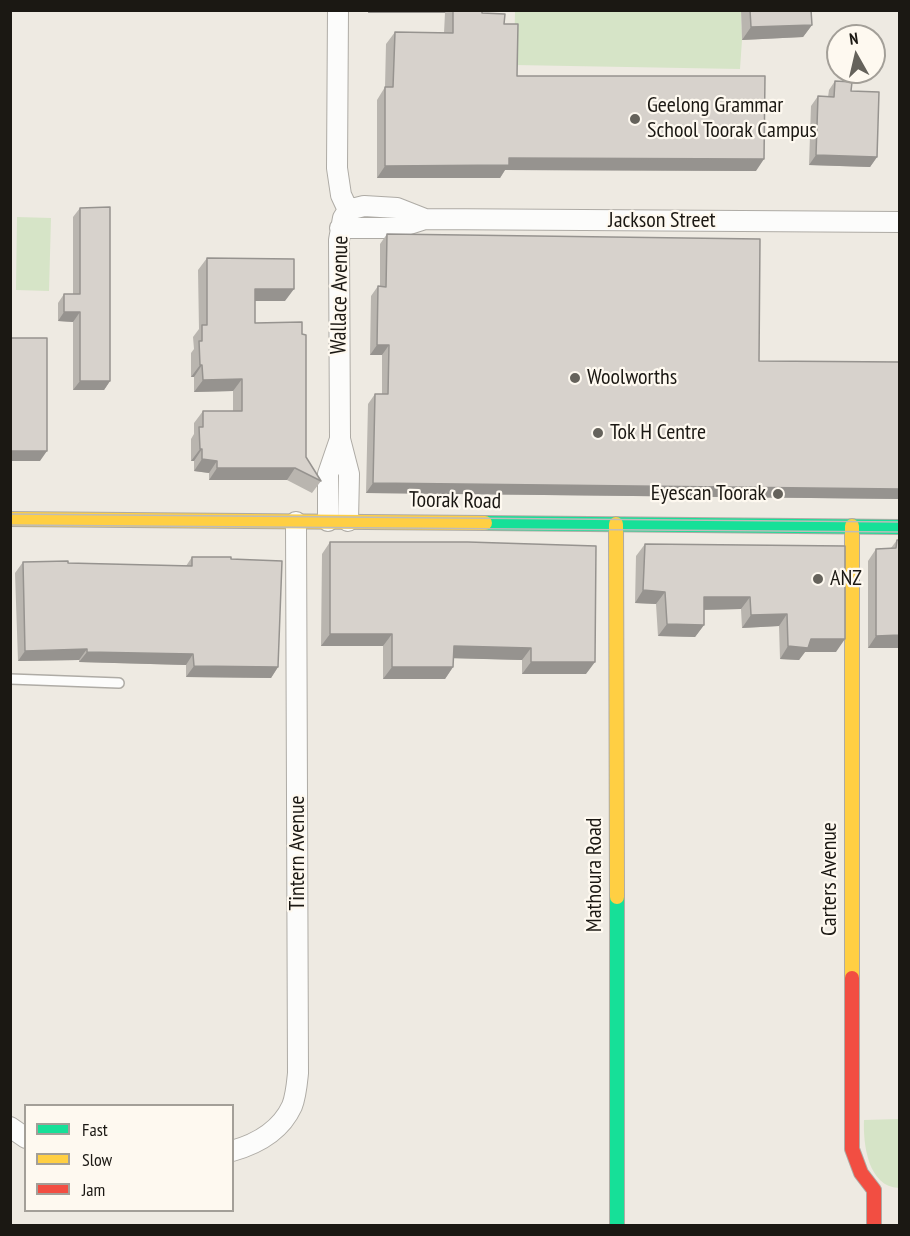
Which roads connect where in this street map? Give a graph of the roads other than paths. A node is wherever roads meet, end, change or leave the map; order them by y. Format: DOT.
graph roads {
  1 [pos="338,10"];
  2 [pos="344,219"];
  3 [pos="900,222"];
  4 [pos="340,439"];
  5 [pos="10,519"];
  6 [pos="328,521"];
  7 [pos="348,521"];
  8 [pos="296,522"];
  9 [pos="616,524"];
  10 [pos="852,526"];
  11 [pos="900,526"];
  12 [pos="10,679"];
  13 [pos="119,683"];
  14 [pos="10,1127"];
  15 [pos="24,1137"];
  16 [pos="234,1150"];
  17 [pos="617,1226"];
  18 [pos="874,1226"];
  1 -- 2 [label="street, Wallace Avenue"];
  2 -- 3 [label="street, Jackson Street"];
  2 -- 4 [label="street, Wallace Avenue"];
  4 -- 6 [label="street, Wallace Avenue"];
  4 -- 7 [label="street, Wallace Avenue"];
  5 -- 8 [label="street, Toorak Road"];
  6 -- 7 [label="street, Toorak Road"];
  6 -- 8 [label="street, Toorak Road"];
  7 -- 9 [label="street, Toorak Road"];
  8 -- 16 [label="street, Tintern Avenue"];
  9 -- 10 [label="street, Toorak Road"];
  9 -- 17 [label="street, Mathoura Road"];
  10 -- 11 [label="street, Toorak Road"];
  10 -- 18 [label="street, Carters Avenue"];
  12 -- 13 [label="lane"];
  14 -- 15 [label="street"];
}
